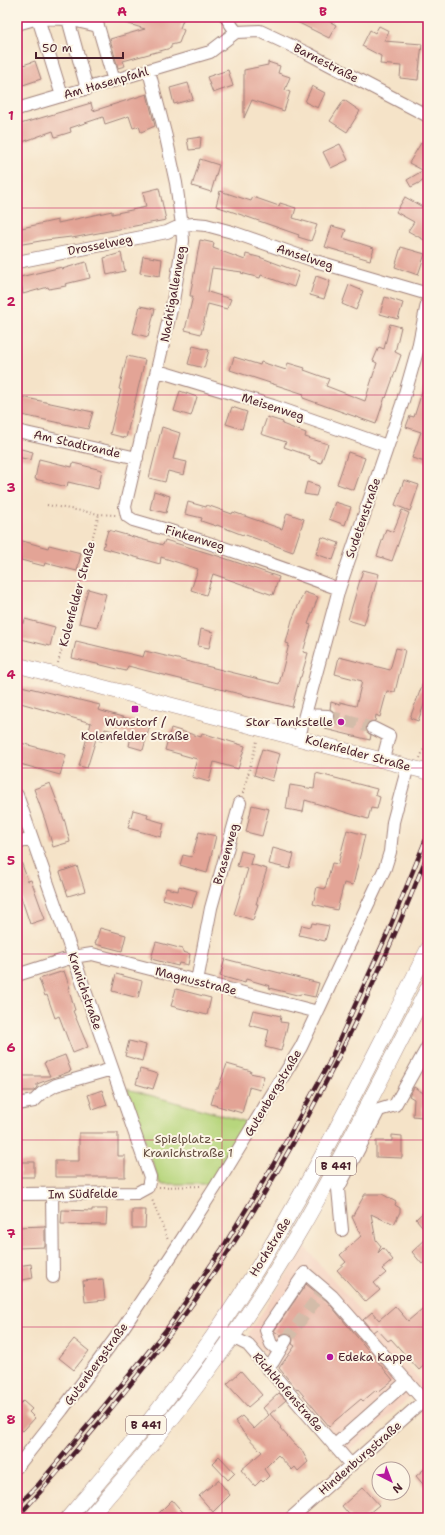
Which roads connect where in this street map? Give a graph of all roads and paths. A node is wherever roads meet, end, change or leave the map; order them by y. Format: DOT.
graph roads {
  1 [pos="226,17"];
  2 [pos="38,18"];
  3 [pos="68,19"];
  4 [pos="17,24"];
  5 [pos="236,32"];
  6 [pos="148,71"];
  7 [pos="114,81"];
  8 [pos="87,89"];
  9 [pos="62,96"];
  10 [pos="17,109"];
  11 [pos="428,116"];
  12 [pos="182,225"];
  13 [pos="17,262"];
  14 [pos="428,294"];
  15 [pos="428,299"];
  16 [pos="158,371"];
  17 [pos="17,431"];
  18 [pos="387,446"];
  19 [pos="137,458"];
  20 [pos="47,505"];
  21 [pos="98,514"];
  22 [pos="127,516"];
  23 [pos="339,589"];
  24 [pos="17,665"];
  25 [pos="55,674"];
  26 [pos="305,715"];
  27 [pos="328,716"];
  28 [pos="261,728"];
  29 [pos="373,728"];
  30 [pos="299,737"];
  31 [pos="428,740"];
  32 [pos="383,759"];
  33 [pos="417,768"];
  34 [pos="17,795"];
  35 [pos="240,803"];
  36 [pos="32,839"];
  37 [pos="17,843"];
  38 [pos="428,948"];
  39 [pos="73,957"];
  40 [pos="17,976"];
  41 [pos="197,981"];
  42 [pos="428,988"];
  43 [pos="318,1012"];
  44 [pos="428,1046"];
  45 [pos="112,1069"];
  46 [pos="17,1104"];
  47 [pos="216,1186"];
  48 [pos="148,1187"];
  49 [pos="17,1194"];
  50 [pos="52,1194"];
  51 [pos="342,1230"];
  52 [pos="174,1253"];
  53 [pos="52,1277"];
  54 [pos="219,1328"];
  55 [pos="232,1337"];
  56 [pos="286,1340"];
  57 [pos="279,1351"];
  58 [pos="266,1368"];
  59 [pos="408,1381"];
  60 [pos="426,1399"];
  61 [pos="334,1446"];
  62 [pos="351,1465"];
  63 [pos="17,1467"];
  64 [pos="68,1518"];
  65 [pos="89,1518"];
  66 [pos="291,1518"];
  1 -- 5 [label="street"];
  2 -- 3 [label="street"];
  2 -- 4 [label="street"];
  2 -- 9 [label="street"];
  3 -- 7 [label="street"];
  3 -- 8 [label="street"];
  5 -- 6 [label="street, Am Hasenpfahl"];
  5 -- 11 [label="street, Barnestraße"];
  6 -- 7 [label="street, Am Hasenpfahl"];
  6 -- 12 [label="street, Nachtigallenweg"];
  7 -- 8 [label="street, Am Hasenpfahl"];
  8 -- 9 [label="street, Am Hasenpfahl"];
  9 -- 10 [label="street, Am Hasenpfahl"];
  12 -- 13 [label="street, Drosselweg"];
  12 -- 14 [label="street, Amselweg"];
  12 -- 16 [label="street, Nachtigallenweg"];
  15 -- 18 [label="street, Sudetenstraße"];
  16 -- 18 [label="street, Meisenweg"];
  16 -- 19 [label="street, Nachtigallenweg"];
  17 -- 19 [label="street, Am Stadtrande"];
  18 -- 23 [label="street, Sudetenstraße"];
  19 -- 22 [label="street, Nachtigallenweg"];
  20 -- 21 [label="path"];
  21 -- 22 [label="path"];
  21 -- 25 [label="path, Kolenfelder Straße"];
  22 -- 23 [label="street, Finkenweg"];
  23 -- 26 [label="street, Sudetenstraße"];
  24 -- 25 [label="main road, Kolenfelder Straße"];
  25 -- 28 [label="main road, Kolenfelder Straße"];
  26 -- 27 [label="street"];
  26 -- 30 [label="street, Sudetenstraße"];
  28 -- 30 [label="main road, Kolenfelder Straße"];
  28 -- 35 [label="path"];
  29 -- 32 [label="street"];
  30 -- 32 [label="main road, Kolenfelder Straße"];
  31 -- 33 [label="path"];
  32 -- 33 [label="main road, Kolenfelder Straße"];
  33 -- 43 [label="street, Gutenbergstraße"];
  34 -- 36 [label="street, Kranichstraße"];
  35 -- 41 [label="street, Brasenweg"];
  36 -- 37 [label="street"];
  36 -- 39 [label="street, Kranichstraße"];
  38 -- 54 [label="main road, Hochstraße / B 441"];
  39 -- 40 [label="street, Magnusstraße"];
  39 -- 41 [label="street, Magnusstraße"];
  39 -- 45 [label="street, Kranichstraße"];
  41 -- 43 [label="street, Magnusstraße"];
  42 -- 55 [label="main road, Hochstraße / B 441"];
  43 -- 47 [label="street, Gutenbergstraße"];
  44 -- 51 [label="street"];
  45 -- 46 [label="street"];
  45 -- 48 [label="street, Kranichstraße"];
  47 -- 48 [label="path"];
  47 -- 52 [label="street, Gutenbergstraße"];
  48 -- 50 [label="street, Im Südfelde"];
  48 -- 52 [label="path"];
  49 -- 50 [label="street, Im Südfelde"];
  50 -- 53 [label="street"];
  52 -- 63 [label="street, Gutenbergstraße"];
  54 -- 55 [label="street, Richthofenstraße"];
  54 -- 64 [label="main road, Hochstraße / B 441"];
  55 -- 58 [label="street, Richthofenstraße"];
  55 -- 65 [label="main road, Hochstraße / B 441"];
  56 -- 57 [label="street"];
  57 -- 58 [label="street"];
  57 -- 59 [label="street"];
  58 -- 61 [label="street, Richthofenstraße"];
  59 -- 60 [label="street"];
  59 -- 61 [label="street"];
  60 -- 62 [label="street, Hindenburgstraße"];
  61 -- 62 [label="street, Richthofenstraße"];
  62 -- 66 [label="street, Hindenburgstraße"];
}
